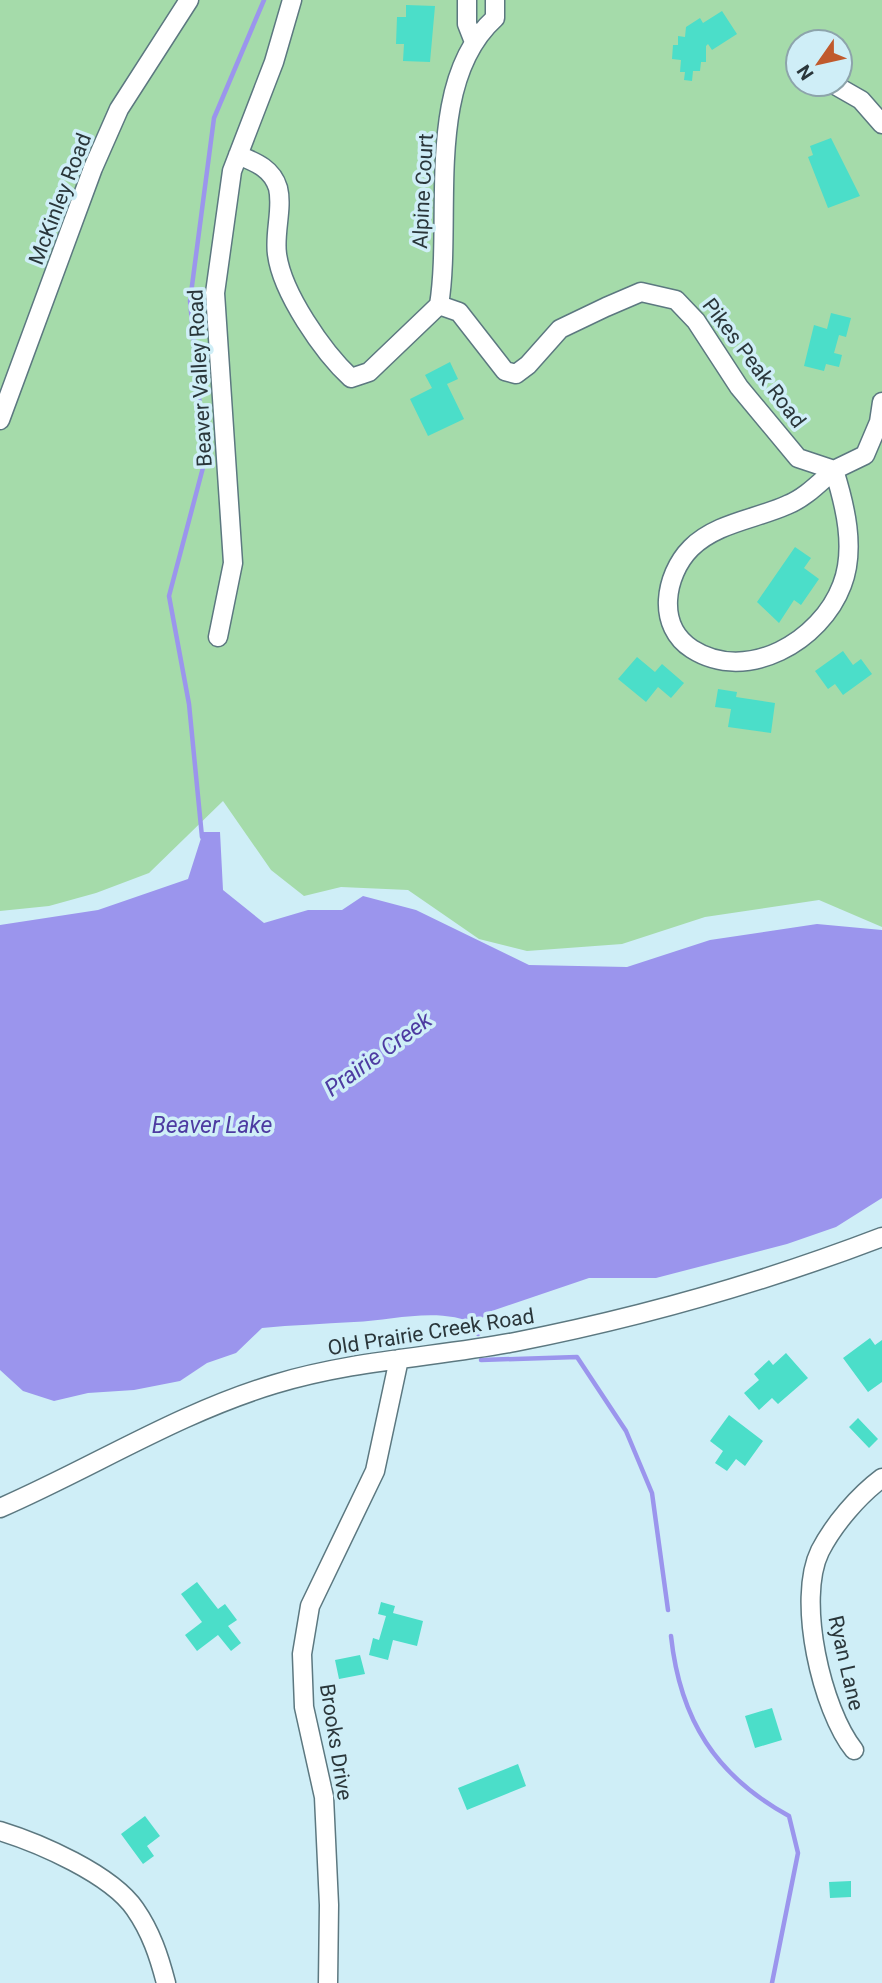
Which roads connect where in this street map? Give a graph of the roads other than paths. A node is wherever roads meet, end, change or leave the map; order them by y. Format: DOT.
graph roads {
  1 [pos="292,0"];
  2 [pos="467,0"];
  3 [pos="495,0"];
  4 [pos="187,3"];
  5 [pos="474,42"];
  6 [pos="854,96"];
  7 [pos="882,124"];
  8 [pos="238,155"];
  9 [pos="439,305"];
  10 [pos="882,402"];
  11 [pos="0,420"];
  12 [pos="834,470"];
  13 [pos="218,637"];
  14 [pos="882,1237"];
  15 [pos="399,1359"];
  16 [pos="882,1478"];
  17 [pos="0,1508"];
  18 [pos="854,1750"];
  19 [pos="0,1831"];
  20 [pos="166,1983"];
  21 [pos="328,1983"];
  1 -- 8 [label="street, Beaver Valley Road"];
  2 -- 5 [label="street"];
  3 -- 5 [label="street, Alpine Court"];
  4 -- 11 [label="street, McKinley Road"];
  5 -- 9 [label="street, Alpine Court"];
  6 -- 7 [label="street"];
  8 -- 9 [label="street"];
  8 -- 13 [label="street, Beaver Valley Road"];
  9 -- 12 [label="street, Pikes Peak Road"];
  10 -- 12 [label="street"];
  12 -- 12 [label="street"];
  14 -- 15 [label="street, Old Prairie Creek Road"];
  15 -- 17 [label="street, Old Prairie Creek Road"];
  15 -- 21 [label="street, Brooks Drive"];
  16 -- 18 [label="street, Ryan Lane"];
  19 -- 20 [label="street"];
}
